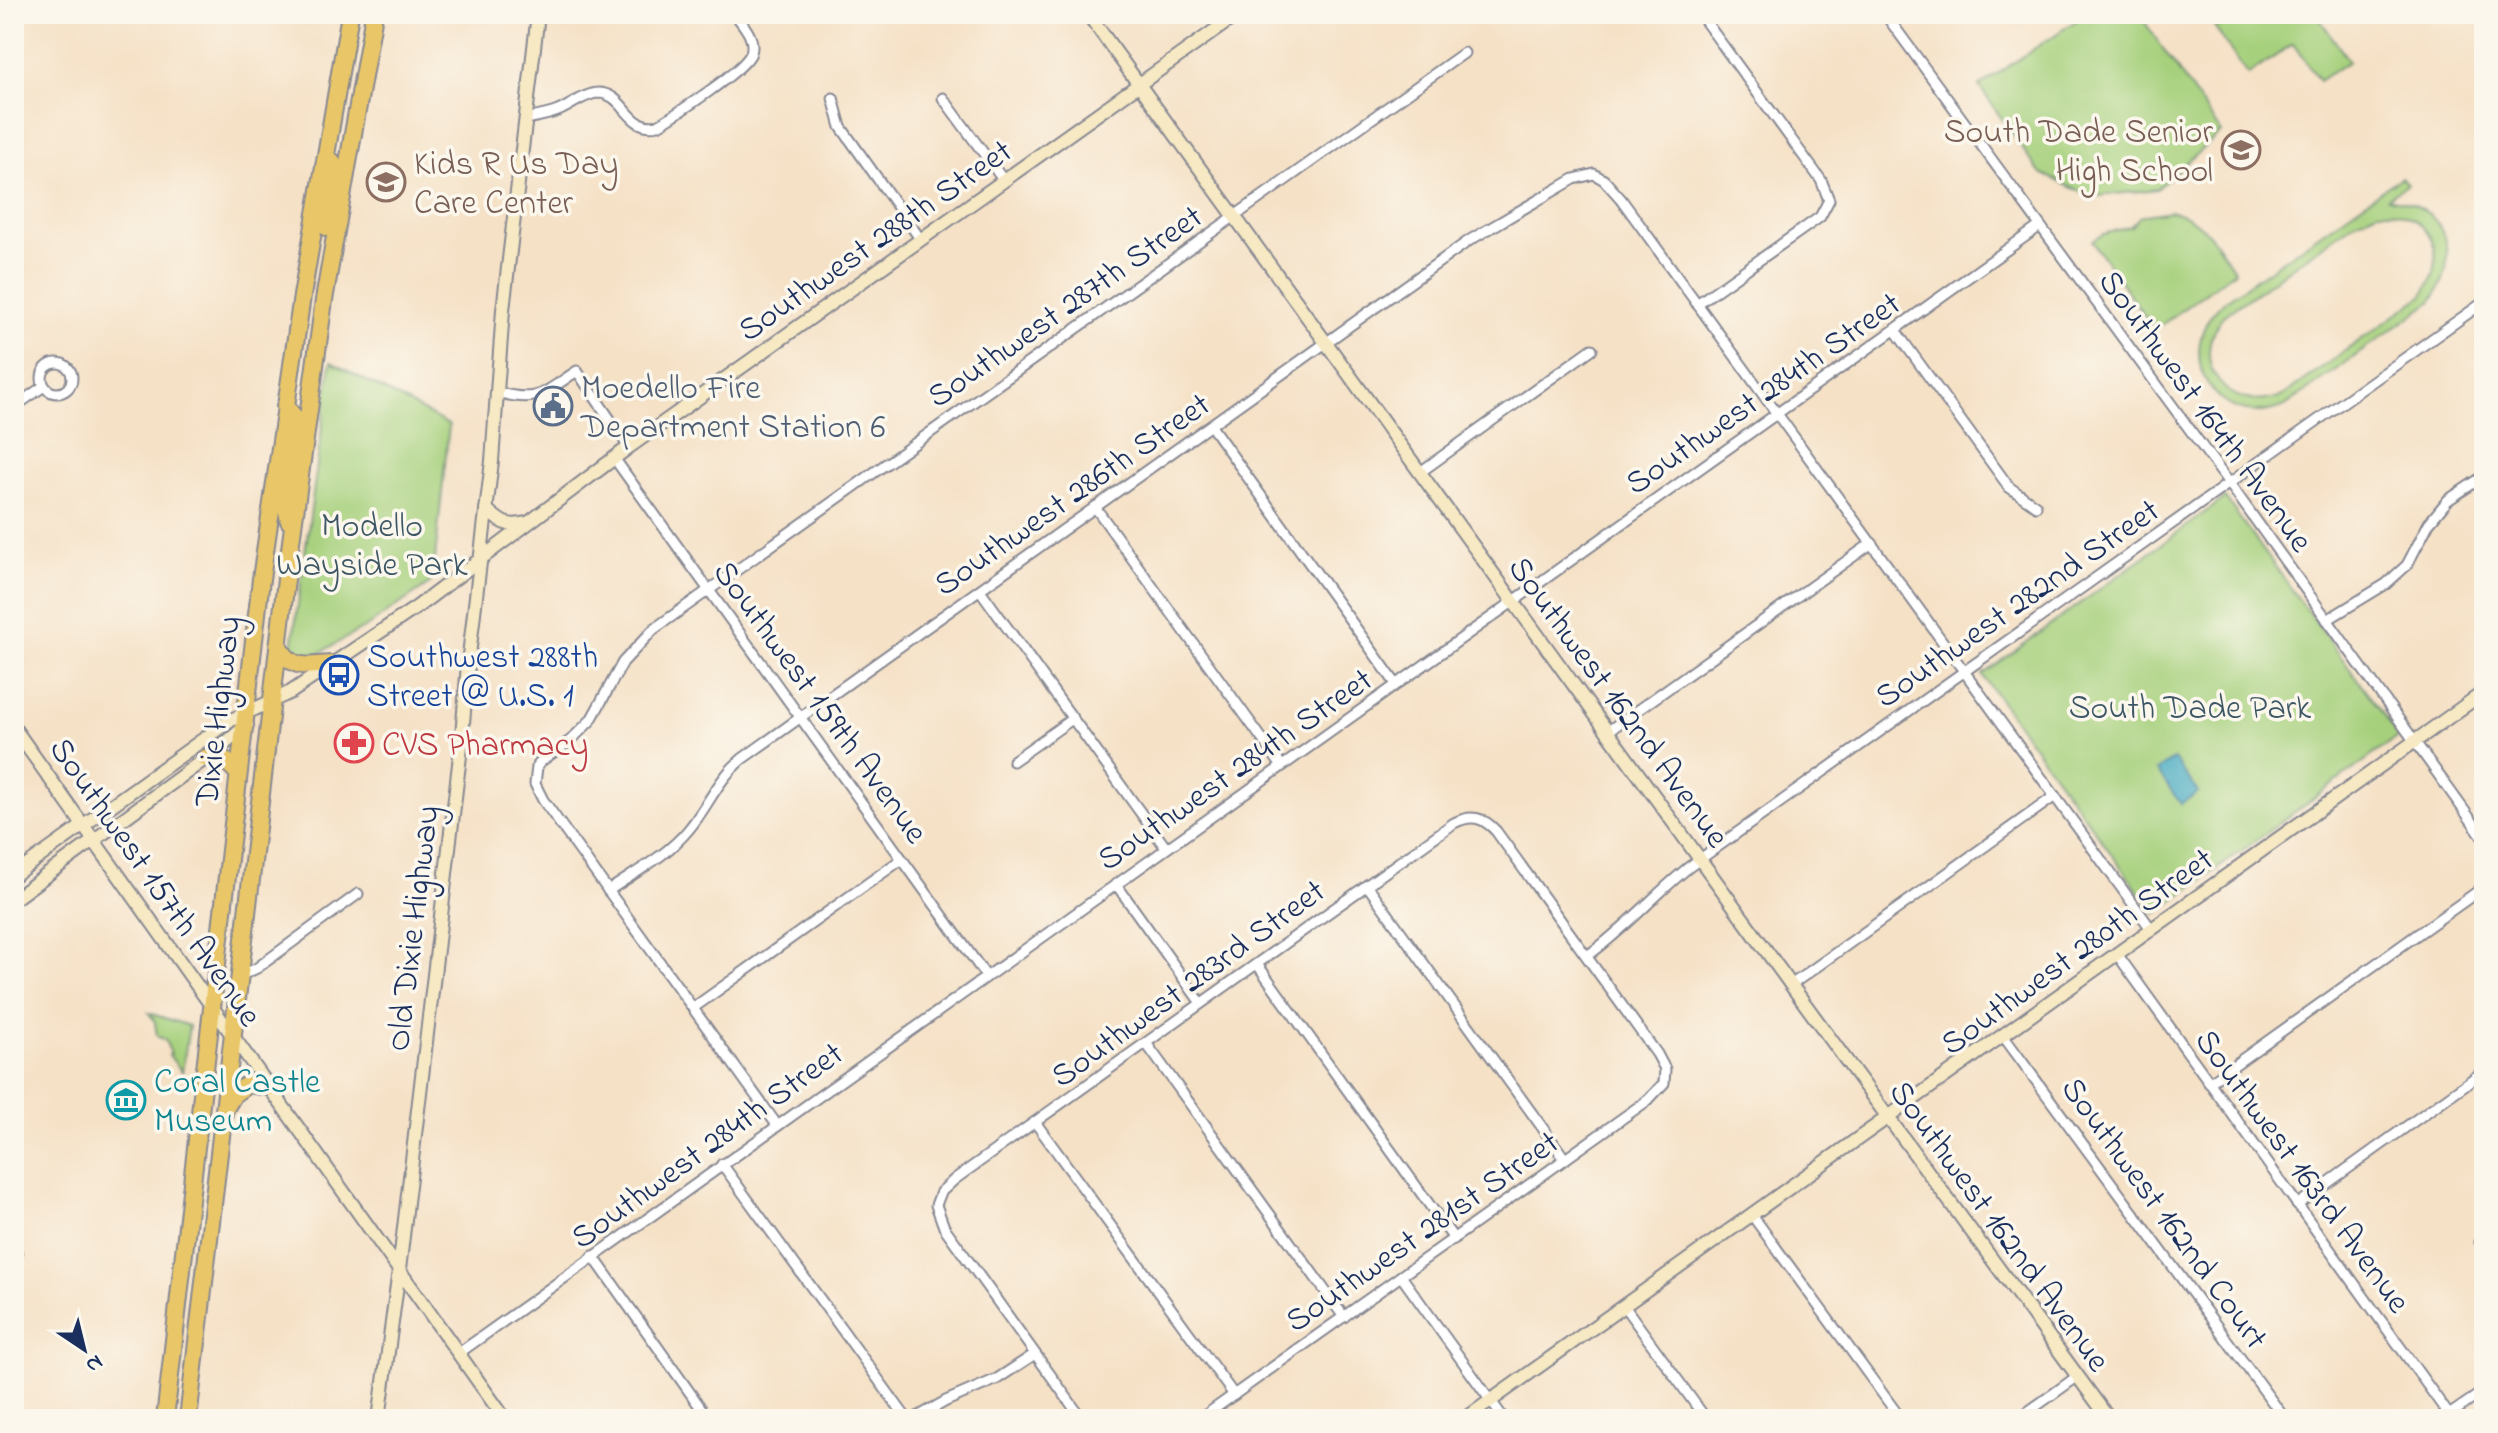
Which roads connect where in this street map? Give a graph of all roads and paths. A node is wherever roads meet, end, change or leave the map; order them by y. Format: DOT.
graph roads {
  1 [pos="352,14"];
  2 [pos="374,14"];
  3 [pos="538,14"];
  4 [pos="735,14"];
  5 [pos="1238,14"];
  6 [pos="1700,14"];
  7 [pos="1885,14"];
  8 [pos="1093,16"];
  9 [pos="1464,53"];
  10 [pos="1138,85"];
  11 [pos="833,98"];
  12 [pos="943,98"];
  13 [pos="526,119"];
  14 [pos="352,136"];
  15 [pos="325,157"];
  16 [pos="1004,181"];
  17 [pos="1233,217"];
  18 [pos="2040,226"];
  19 [pos="921,240"];
  20 [pos="324,300"];
  21 [pos="2484,302"];
  22 [pos="1697,304"];
  23 [pos="1895,330"];
  24 [pos="1325,343"];
  25 [pos="1592,349"];
  26 [pos="44,386"];
  27 [pos="497,392"];
  28 [pos="285,406"];
  29 [pos="14,407"];
  30 [pos="1777,414"];
  31 [pos="1211,426"];
  32 [pos="629,447"];
  33 [pos="614,458"];
  34 [pos="1419,473"];
  35 [pos="2484,476"];
  36 [pos="2229,483"];
  37 [pos="2036,506"];
  38 [pos="1095,507"];
  39 [pos="486,509"];
  40 [pos="533,521"];
  41 [pos="292,534"];
  42 [pos="1872,543"];
  43 [pos="480,562"];
  44 [pos="710,589"];
  45 [pos="980,590"];
  46 [pos="1512,601"];
  47 [pos="2327,620"];
  48 [pos="278,645"];
  49 [pos="333,664"];
  50 [pos="1964,671"];
  51 [pos="1396,684"];
  52 [pos="2484,692"];
  53 [pos="270,704"];
  54 [pos="801,718"];
  55 [pos="1072,719"];
  56 [pos="244,722"];
  57 [pos="14,728"];
  58 [pos="1607,732"];
  59 [pos="2414,743"];
  60 [pos="205,758"];
  61 [pos="1013,761"];
  62 [pos="1281,765"];
  63 [pos="238,773"];
  64 [pos="2055,796"];
  65 [pos="83,826"];
  66 [pos="2484,838"];
  67 [pos="94,841"];
  68 [pos="1166,848"];
  69 [pos="902,859"];
  70 [pos="1700,859"];
  71 [pos="14,875"];
  72 [pos="1116,884"];
  73 [pos="1367,885"];
  74 [pos="2484,887"];
  75 [pos="608,891"];
  76 [pos="358,894"];
  77 [pos="14,899"];
  78 [pos="2152,930"];
  79 [pos="2117,954"];
  80 [pos="1587,956"];
  81 [pos="1257,964"];
  82 [pos="986,976"];
  83 [pos="238,977"];
  84 [pos="1791,985"];
  85 [pos="1201,1003"];
  86 [pos="211,1006"];
  87 [pos="693,1008"];
  88 [pos="231,1033"];
  89 [pos="2004,1037"];
  90 [pos="1146,1043"];
  91 [pos="2484,1072"];
  92 [pos="2209,1083"];
  93 [pos="270,1087"];
  94 [pos="223,1114"];
  95 [pos="1889,1118"];
  96 [pos="1035,1122"];
  97 [pos="777,1125"];
  98 [pos="1565,1159"];
  99 [pos="722,1164"];
  100 [pos="2297,1205"];
  101 [pos="1752,1215"];
  102 [pos="1454,1239"];
  103 [pos="593,1256"];
  104 [pos="399,1270"];
  105 [pos="1401,1276"];
  106 [pos="1624,1306"];
  107 [pos="1344,1317"];
  108 [pos="459,1353"];
  109 [pos="1035,1354"];
  110 [pos="2078,1376"];
  111 [pos="2484,1391"];
  112 [pos="168,1392"];
  113 [pos="1234,1395"];
  114 [pos="1490,1401"];
  115 [pos="703,1411"];
  116 [pos="165,1419"];
  117 [pos="173,1419"];
  118 [pos="188,1419"];
  119 [pos="379,1419"];
  120 [pos="505,1419"];
  121 [pos="907,1419"];
  122 [pos="914,1419"];
  123 [pos="1082,1419"];
  124 [pos="1200,1419"];
  125 [pos="1465,1419"];
  126 [pos="1504,1419"];
  127 [pos="1706,1419"];
  128 [pos="1901,1419"];
  129 [pos="2018,1419"];
  130 [pos="2109,1419"];
  131 [pos="2285,1419"];
  1 -- 14 [label="highway"];
  1 -- 15 [label="highway, Dixie Highway"];
  2 -- 14 [label="highway, Dixie Highway"];
  3 -- 13 [label="street, Old Dixie Highway"];
  4 -- 13 [label="street"];
  5 -- 10 [label="street, Southwest 288th Street"];
  6 -- 22 [label="street"];
  7 -- 18 [label="street, Southwest 164th Avenue"];
  8 -- 10 [label="street, Southwest 162nd Avenue"];
  9 -- 17 [label="street, Southwest 287th Street"];
  10 -- 16 [label="street, Southwest 288th Street"];
  10 -- 17 [label="street, Southwest 162nd Avenue"];
  11 -- 19 [label="street"];
  12 -- 16 [label="street"];
  13 -- 27 [label="street, Old Dixie Highway"];
  14 -- 20 [label="highway, Dixie Highway"];
  15 -- 20 [label="highway"];
  15 -- 28 [label="highway, Dixie Highway"];
  16 -- 19 [label="street, Southwest 288th Street"];
  17 -- 24 [label="street, Southwest 162nd Avenue"];
  17 -- 44 [label="street, Southwest 287th Street"];
  18 -- 23 [label="street, Southwest 284th Street"];
  18 -- 36 [label="street, Southwest 164th Avenue"];
  19 -- 32 [label="street, Southwest 288th Street"];
  20 -- 41 [label="highway, Dixie Highway"];
  21 -- 36 [label="street, Southwest 282nd Street"];
  22 -- 24 [label="street, Southwest 286th Street"];
  22 -- 30 [label="street"];
  23 -- 30 [label="street, Southwest 284th Street"];
  23 -- 37 [label="street"];
  24 -- 31 [label="street, Southwest 286th Street"];
  24 -- 34 [label="street, Southwest 162nd Avenue"];
  25 -- 34 [label="street"];
  26 -- 29 [label="street"];
  27 -- 32 [label="street"];
  27 -- 39 [label="street, Old Dixie Highway"];
  28 -- 41 [label="highway"];
  28 -- 56 [label="highway, Dixie Highway"];
  30 -- 42 [label="street"];
  30 -- 46 [label="street, Southwest 284th Street"];
  31 -- 38 [label="street, Southwest 286th Street"];
  31 -- 51 [label="street"];
  32 -- 33 [label="street, Southwest 288th Street"];
  33 -- 40 [label="street, Southwest 288th Street"];
  33 -- 44 [label="street, Southwest 159th Avenue"];
  34 -- 46 [label="street, Southwest 162nd Avenue"];
  35 -- 47 [label="street"];
  36 -- 47 [label="street, Southwest 164th Avenue"];
  36 -- 50 [label="street, Southwest 282nd Street"];
  38 -- 45 [label="street, Southwest 286th Street"];
  38 -- 62 [label="street"];
  39 -- 40 [label="street"];
  39 -- 43 [label="street, Old Dixie Highway"];
  40 -- 43 [label="street, Southwest 288th Street"];
  41 -- 48 [label="highway, Dixie Highway"];
  42 -- 50 [label="street"];
  42 -- 58 [label="street"];
  43 -- 49 [label="street, Southwest 288th Street"];
  43 -- 104 [label="street, Old Dixie Highway"];
  44 -- 54 [label="street, Southwest 159th Avenue"];
  44 -- 75 [label="street, Southwest 287th Street"];
  45 -- 54 [label="street, Southwest 286th Street"];
  45 -- 55 [label="street"];
  46 -- 51 [label="street, Southwest 284th Street"];
  46 -- 58 [label="street, Southwest 162nd Avenue"];
  47 -- 59 [label="street, Southwest 164th Avenue"];
  48 -- 49 [label="highway"];
  48 -- 53 [label="highway, Dixie Highway"];
  49 -- 53 [label="street, Southwest 288th Street"];
  50 -- 64 [label="street"];
  50 -- 70 [label="street, Southwest 282nd Street"];
  51 -- 62 [label="street, Southwest 284th Street"];
  52 -- 59 [label="street, Southwest 280th Street"];
  53 -- 56 [label="street, Southwest 288th Street"];
  53 -- 83 [label="highway, Dixie Highway"];
  54 -- 69 [label="street, Southwest 159th Avenue"];
  54 -- 75 [label="street, Southwest 286th Street"];
  55 -- 61 [label="street"];
  55 -- 68 [label="street"];
  56 -- 60 [label="street, Southwest 288th Street"];
  56 -- 63 [label="highway, Dixie Highway"];
  56 -- 65 [label="street, Southwest 288th Street"];
  57 -- 65 [label="street, Southwest 157th Avenue"];
  58 -- 70 [label="street, Southwest 162nd Avenue"];
  59 -- 66 [label="street, Southwest 164th Avenue"];
  59 -- 78 [label="street, Southwest 280th Street"];
  60 -- 63 [label="highway"];
  60 -- 67 [label="street, Southwest 288th Street"];
  62 -- 68 [label="street, Southwest 284th Street"];
  63 -- 86 [label="highway, Dixie Highway"];
  64 -- 78 [label="street"];
  64 -- 84 [label="street"];
  65 -- 67 [label="street, Southwest 157th Avenue"];
  65 -- 71 [label="street, Southwest 288th Street"];
  67 -- 77 [label="street, Southwest 288th Street"];
  67 -- 86 [label="street, Southwest 157th Avenue"];
  68 -- 72 [label="street, Southwest 284th Street"];
  69 -- 82 [label="street, Southwest 159th Avenue"];
  69 -- 87 [label="street"];
  70 -- 80 [label="street, Southwest 282nd Street"];
  70 -- 84 [label="street, Southwest 162nd Avenue"];
  72 -- 82 [label="street, Southwest 284th Street"];
  72 -- 85 [label="street"];
  73 -- 80 [label="street, Southwest 283rd Street"];
  73 -- 81 [label="street, Southwest 283rd Street"];
  73 -- 98 [label="street"];
  74 -- 92 [label="street"];
  75 -- 87 [label="street"];
  76 -- 83 [label="street"];
  78 -- 79 [label="street, Southwest 280th Street"];
  79 -- 89 [label="street, Southwest 280th Street"];
  79 -- 92 [label="street, Southwest 163rd Avenue"];
  80 -- 98 [label="street, Southwest 281st Street"];
  81 -- 85 [label="street, Southwest 283rd Street"];
  81 -- 102 [label="street"];
  82 -- 97 [label="street, Southwest 284th Street"];
  83 -- 88 [label="highway, Dixie Highway"];
  84 -- 95 [label="street, Southwest 162nd Avenue"];
  85 -- 90 [label="street, Southwest 283rd Street"];
  86 -- 88 [label="street, Southwest 157th Avenue"];
  86 -- 112 [label="highway, Dixie Highway"];
  87 -- 97 [label="street"];
  88 -- 93 [label="street, Southwest 157th Avenue"];
  88 -- 94 [label="highway, Dixie Highway"];
  89 -- 95 [label="street, Southwest 280th Street"];
  89 -- 131 [label="street, Southwest 162nd Court"];
  90 -- 96 [label="street, Southwest 283rd Street"];
  90 -- 107 [label="street"];
  91 -- 100 [label="street"];
  92 -- 100 [label="street, Southwest 163rd Avenue"];
  93 -- 94 [label="highway"];
  93 -- 104 [label="street, Southwest 157th Avenue"];
  94 -- 118 [label="highway, Dixie Highway"];
  95 -- 101 [label="street, Southwest 280th Street"];
  95 -- 110 [label="street, Southwest 162nd Avenue"];
  96 -- 109 [label="street, Southwest 283rd Street"];
  96 -- 113 [label="street"];
  97 -- 99 [label="street, Southwest 284th Street"];
  98 -- 102 [label="street, Southwest 281st Street"];
  99 -- 103 [label="street, Southwest 284th Street"];
  99 -- 121 [label="street"];
  100 -- 111 [label="street, Southwest 163rd Avenue"];
  101 -- 106 [label="street, Southwest 280th Street"];
  101 -- 128 [label="street"];
  102 -- 105 [label="street, Southwest 281st Street"];
  103 -- 108 [label="street, Southwest 284th Street"];
  103 -- 115 [label="street"];
  104 -- 108 [label="street, Southwest 157th Avenue"];
  104 -- 119 [label="street, Old Dixie Highway"];
  105 -- 107 [label="street, Southwest 281st Street"];
  105 -- 114 [label="street"];
  106 -- 114 [label="street, Southwest 280th Street"];
  106 -- 127 [label="street"];
  107 -- 113 [label="street, Southwest 281st Street"];
  108 -- 120 [label="street, Southwest 157th Avenue"];
  109 -- 122 [label="street"];
  109 -- 123 [label="street"];
  110 -- 129 [label="street"];
  110 -- 130 [label="street, Southwest 162nd Avenue"];
  112 -- 116 [label="highway, Dixie Highway"];
  112 -- 117 [label="highway"];
  113 -- 124 [label="street, Southwest 281st Street"];
  114 -- 125 [label="street, Southwest 280th Street"];
  114 -- 126 [label="street"];
}
